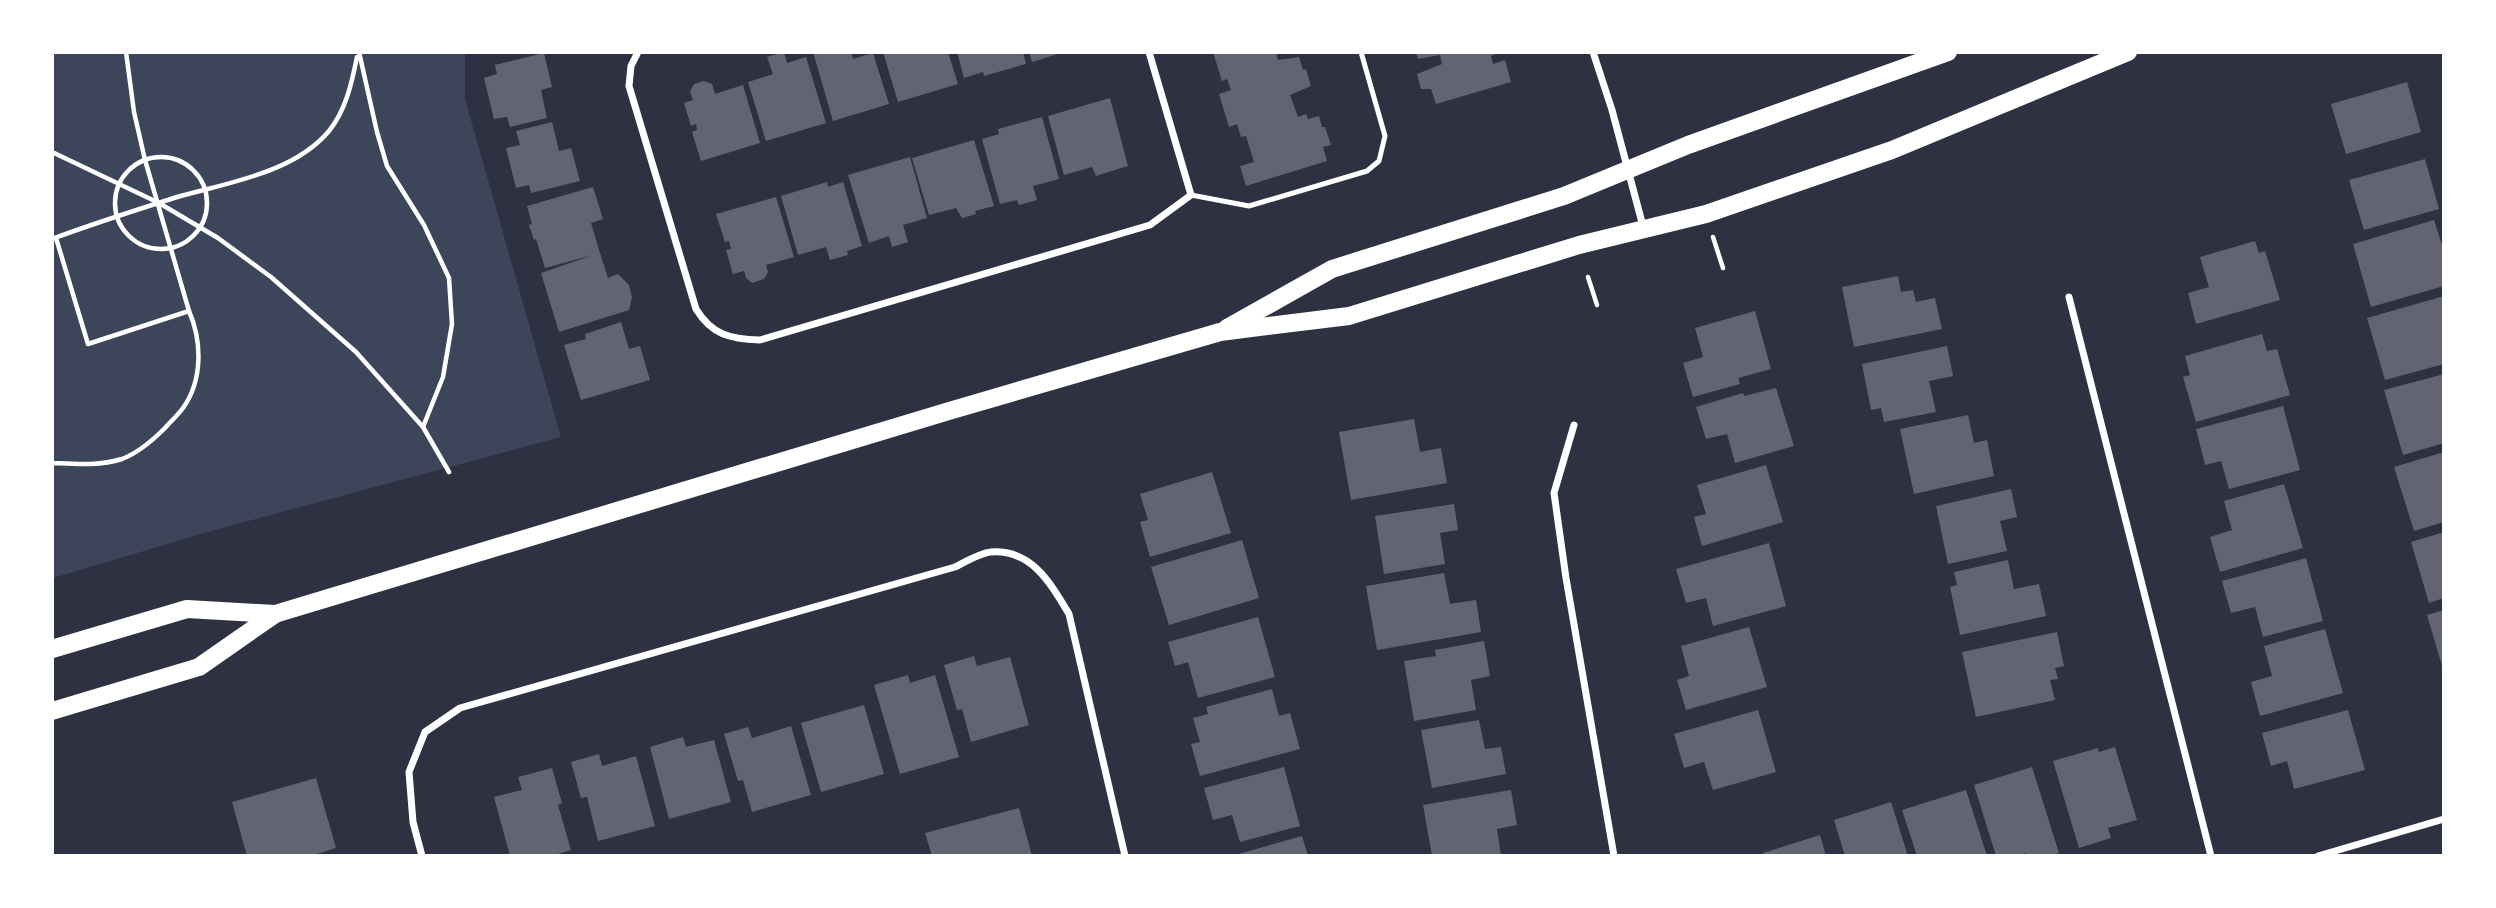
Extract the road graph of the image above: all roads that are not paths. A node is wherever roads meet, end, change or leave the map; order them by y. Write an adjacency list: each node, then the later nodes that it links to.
1 (638, 52): 8 (street)
2 (1149, 52): 8 (street)
3 (1361, 52): 8 (lane)
4 (1594, 52): 7 (street)
5 (1948, 52): 7 (main road)
6 (2128, 52): 9 (main road)
7 (1628, 169): 9 (street); 11 (main road)
8 (1191, 195)
9 (1644, 230): 11 (main road)
10 (2069, 297): 20 (street)
11 (1220, 332): 13 (main road)
12 (1574, 425): 19 (street)
13 (275, 614): 14 (main road); 15 (main road)
14 (52, 649)
15 (52, 711)
16 (2444, 819): 21 (street)
17 (422, 856): 18 (street)
18 (1125, 856)
19 (1614, 856)
20 (2211, 856)
21 (2318, 856)

